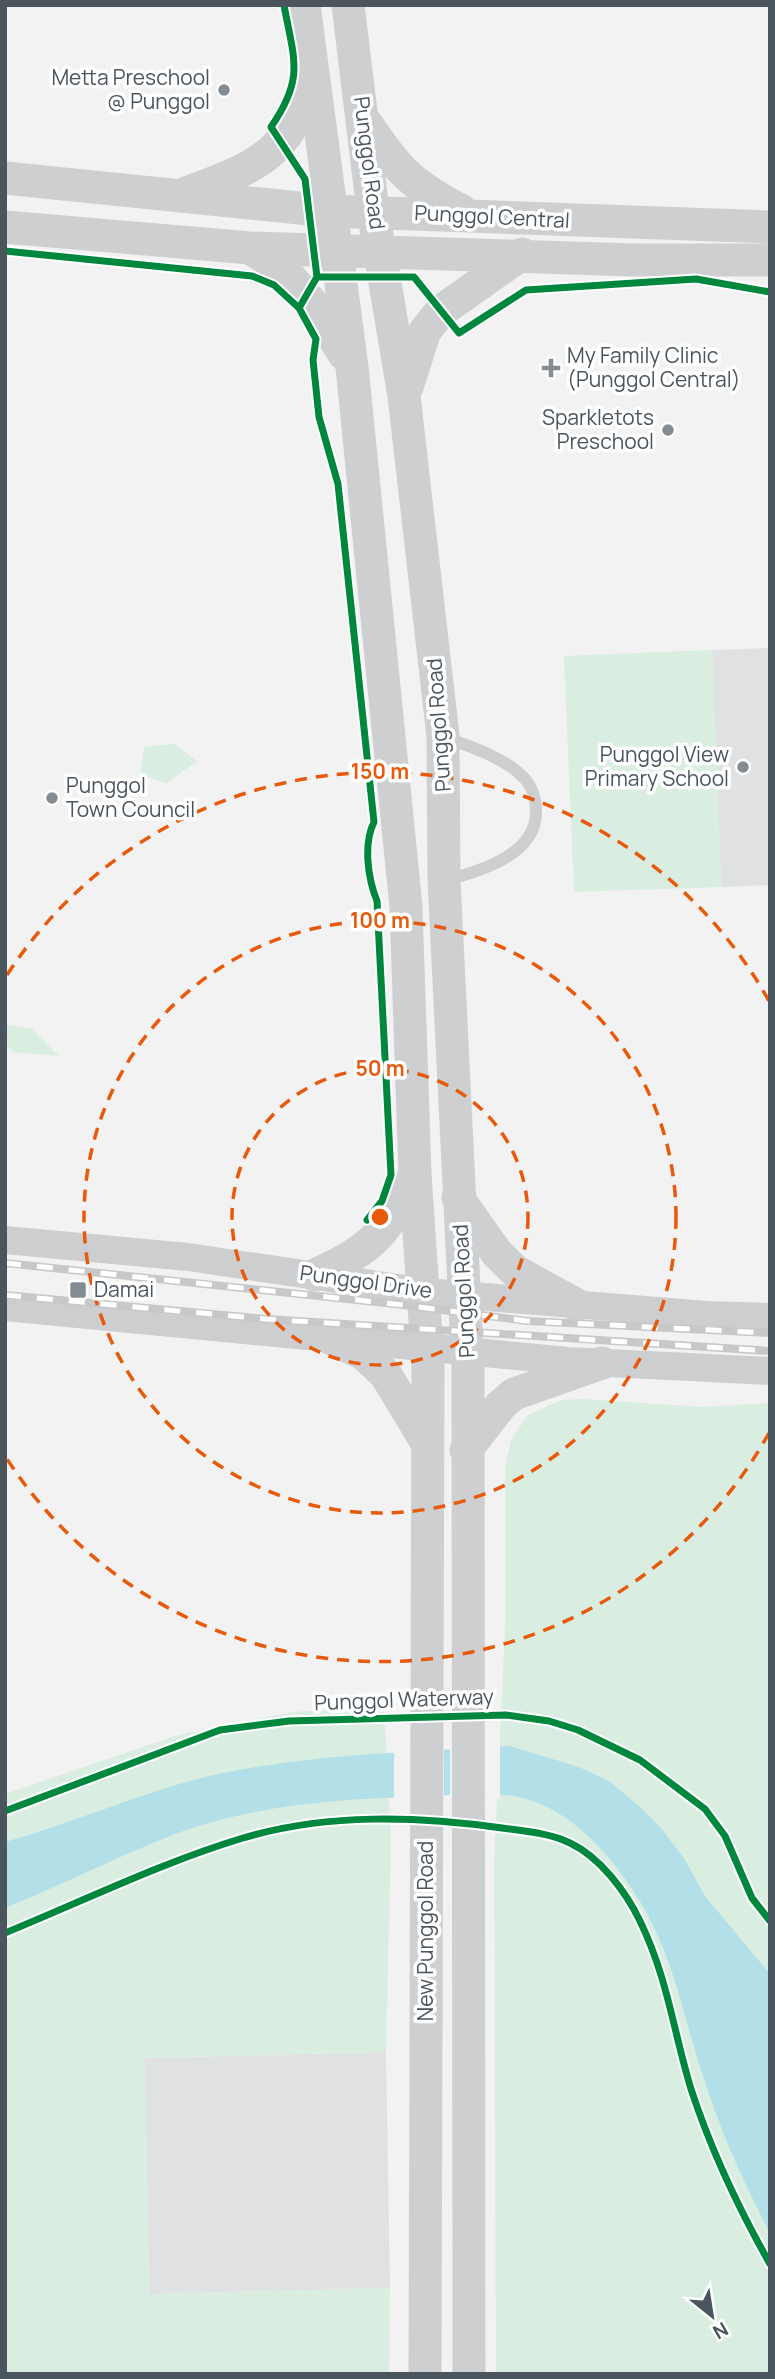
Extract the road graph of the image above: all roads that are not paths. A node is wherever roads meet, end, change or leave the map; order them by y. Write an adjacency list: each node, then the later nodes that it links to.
1 (304, 5): 3 (main road, Punggol Road)
2 (348, 5): 4 (main road, Punggol Road)
3 (313, 81): 6 (main road); 7 (main road, Punggol Road)
4 (363, 119): 8 (main road, Punggol Road); 9 (main road)
5 (5, 178): 6 (main road, Punggol Central)
6 (181, 195): 7 (main road, Punggol Central)
7 (329, 211): 8 (main road, Punggol Central); 13 (main road, Punggol Road)
8 (373, 211): 9 (main road, Punggol Central); 14 (main road, Punggol Road)
9 (473, 217): 11 (main road, Punggol Central)
10 (5, 227): 12 (main road, Punggol Central)
11 (770, 227)
12 (250, 248): 13 (main road, Punggol Central); 17 (main road)
13 (335, 249): 14 (main road, Punggol Central); 17 (main road, Punggol Road)
14 (381, 251): 15 (main road, Punggol Central); 18 (main road, Punggol Road)
15 (522, 254): 16 (main road, Punggol Central); 18 (main road)
16 (770, 260)
17 (352, 367): 21 (main road, Punggol Road)
18 (404, 396): 19 (main road, Punggol Road)
19 (443, 736): 20 (main road, Punggol Road); 20 (lane)
20 (444, 880): 22 (main road, Punggol Road)
21 (415, 1174): 24 (main road); 25 (main road, Punggol Road)
22 (458, 1198): 26 (main road, Punggol Road); 27 (main road)
23 (5, 1240): 24 (street, Punggol Drive)
24 (315, 1275): 25 (street, Punggol Drive)
25 (425, 1292): 26 (street, Punggol Drive); 31 (main road, Punggol Road)
26 (464, 1295): 27 (street, Punggol Drive); 32 (main road, Punggol Road)
27 (577, 1305): 29 (street, Punggol Drive)
28 (5, 1307): 30 (street)
29 (770, 1317)
30 (330, 1338): 31 (street); 35 (main road)
31 (428, 1349): 32 (street); 35 (main road, Punggol Road)
32 (467, 1352): 33 (street); 36 (main road, Punggol Road)
33 (602, 1363): 34 (street); 36 (main road)
34 (770, 1371)
35 (428, 1446): 37 (main road, New Punggol Road)
36 (466, 1450): 38 (main road, New Punggol Road)
37 (425, 2374)
38 (469, 2374)

